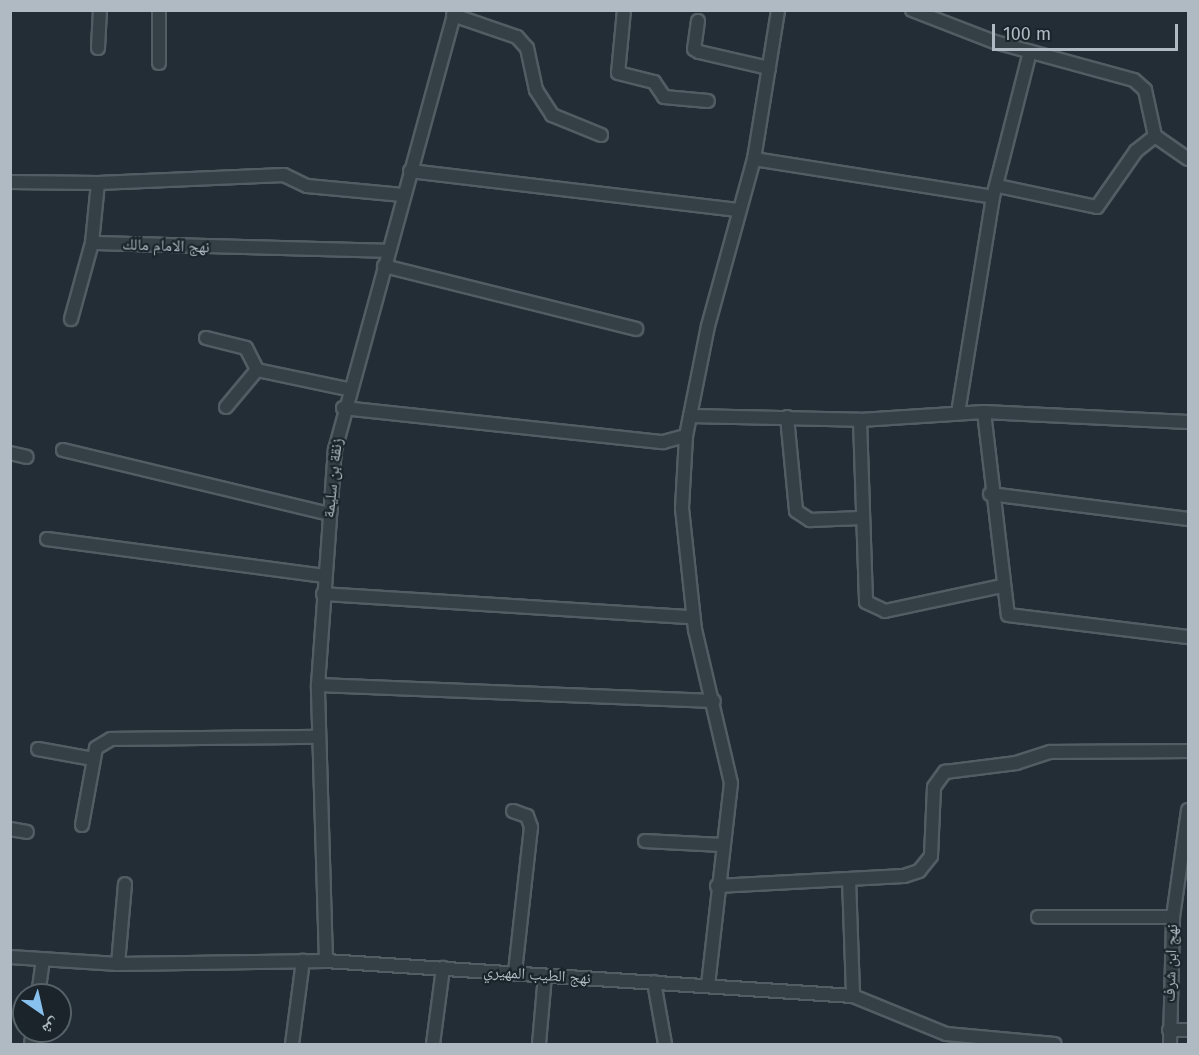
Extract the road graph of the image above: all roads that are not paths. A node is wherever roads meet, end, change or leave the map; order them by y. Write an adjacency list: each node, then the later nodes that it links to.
1 (100, 10): 8 (street)
2 (159, 10): 10 (street)
3 (624, 10): 12 (street)
4 (778, 10): 11 (street)
5 (912, 10): 9 (street)
6 (454, 13): 13 (street); 17 (street, زنقة بن سليمة)
7 (698, 21): 11 (street)
8 (98, 48)
9 (1030, 52): 14 (street); 20 (street)
10 (159, 63)
11 (769, 68): 15 (street)
12 (708, 101)
13 (601, 135)
14 (1155, 136): 16 (street); 20 (street)
15 (754, 159): 20 (street); 22 (street)
16 (1188, 159)
17 (410, 171): 21 (street, زنقة بن سليمة); 22 (street)
18 (10, 182): 19 (street)
19 (98, 183): 21 (street); 23 (street)
20 (995, 191): 34 (street)
21 (403, 195): 24 (street, زنقة بن سليمة)
22 (738, 210): 35 (street)
23 (92, 243): 24 (street, نهج الامام مالك); 26 (street)
24 (388, 251): 25 (street, زنقة بن سليمة)
25 (384, 266): 27 (street); 30 (street, زنقة بن سليمة)
26 (71, 319)
27 (636, 329)
28 (206, 338): 29 (street)
29 (257, 370): 30 (street); 31 (street)
30 (348, 389): 32 (street, زنقة بن سليمة)
31 (226, 407)
32 (343, 408): 39 (street); 44 (street, زنقة بن سليمة)
33 (984, 412): 34 (street); 38 (street); 43 (street)
34 (958, 413): 37 (street)
35 (690, 416): 36 (street); 39 (street)
36 (787, 417): 37 (street); 45 (street)
37 (860, 420): 45 (street)
38 (1188, 422)
39 (686, 436): 51 (street)
40 (63, 450): 44 (street)
41 (10, 453): 42 (street)
42 (27, 457)
43 (990, 494): 46 (street); 49 (street)
44 (329, 514): 48 (street, زنقة بن سليمة)
45 (861, 518): 49 (street)
46 (1188, 519)
47 (47, 540): 48 (street)
48 (325, 576): 50 (street, زنقة بن سليمة)
49 (1002, 586): 52 (street)
50 (323, 594): 51 (street); 53 (street, زنقة بن سليمة)
51 (693, 617): 54 (street)
52 (1188, 637)
53 (318, 685): 54 (street); 55 (street, زنقة بن سليمة)
54 (714, 701): 65 (street)
55 (318, 737): 58 (street); 74 (street, زنقة بن سليمة)
56 (38, 749): 58 (street)
57 (1188, 751): 66 (street)
58 (93, 759): 61 (street)
59 (1188, 810): 70 (street, نهج ابن شرف)
60 (513, 811): 77 (street)
61 (82, 825)
62 (10, 829): 63 (street)
63 (27, 832)
64 (645, 841): 65 (street)
65 (721, 845): 68 (street)
66 (849, 879): 68 (street); 82 (street)
67 (125, 884): 75 (street)
68 (717, 886): 81 (street)
69 (1038, 917): 70 (street)
70 (1173, 917): 83 (street, نهج ابن شرف)
71 (10, 957): 72 (street, نهج الطيب المهيري)
72 (43, 961): 75 (street, نهج الطيب المهيري); 80 (street)
73 (303, 961): 74 (street, نهج الطيب المهيري); 75 (street, نهج الطيب المهيري); 86 (street)
74 (326, 961): 76 (street, نهج الطيب المهيري)
75 (118, 964)
76 (443, 968): 77 (street, نهج الطيب المهيري); 87 (street)
77 (515, 974): 78 (street, نهج الطيب المهيري)
78 (545, 976): 79 (street, نهج الطيب المهيري); 88 (street)
79 (654, 982): 81 (street, نهج الطيب المهيري); 89 (street)
80 (40, 983)
81 (708, 985): 82 (street, نهج الطيب المهيري)
82 (854, 996): 85 (street, نهج الطيب المهيري)
83 (1169, 1030): 84 (street); 91 (street, نهج ابن شرف)
84 (1188, 1030)
85 (943, 1039): 90 (street, نهج الطيب المهيري)
86 (292, 1044)
87 (433, 1044)
88 (539, 1044)
89 (665, 1044)
90 (1055, 1044)
91 (1170, 1044)

